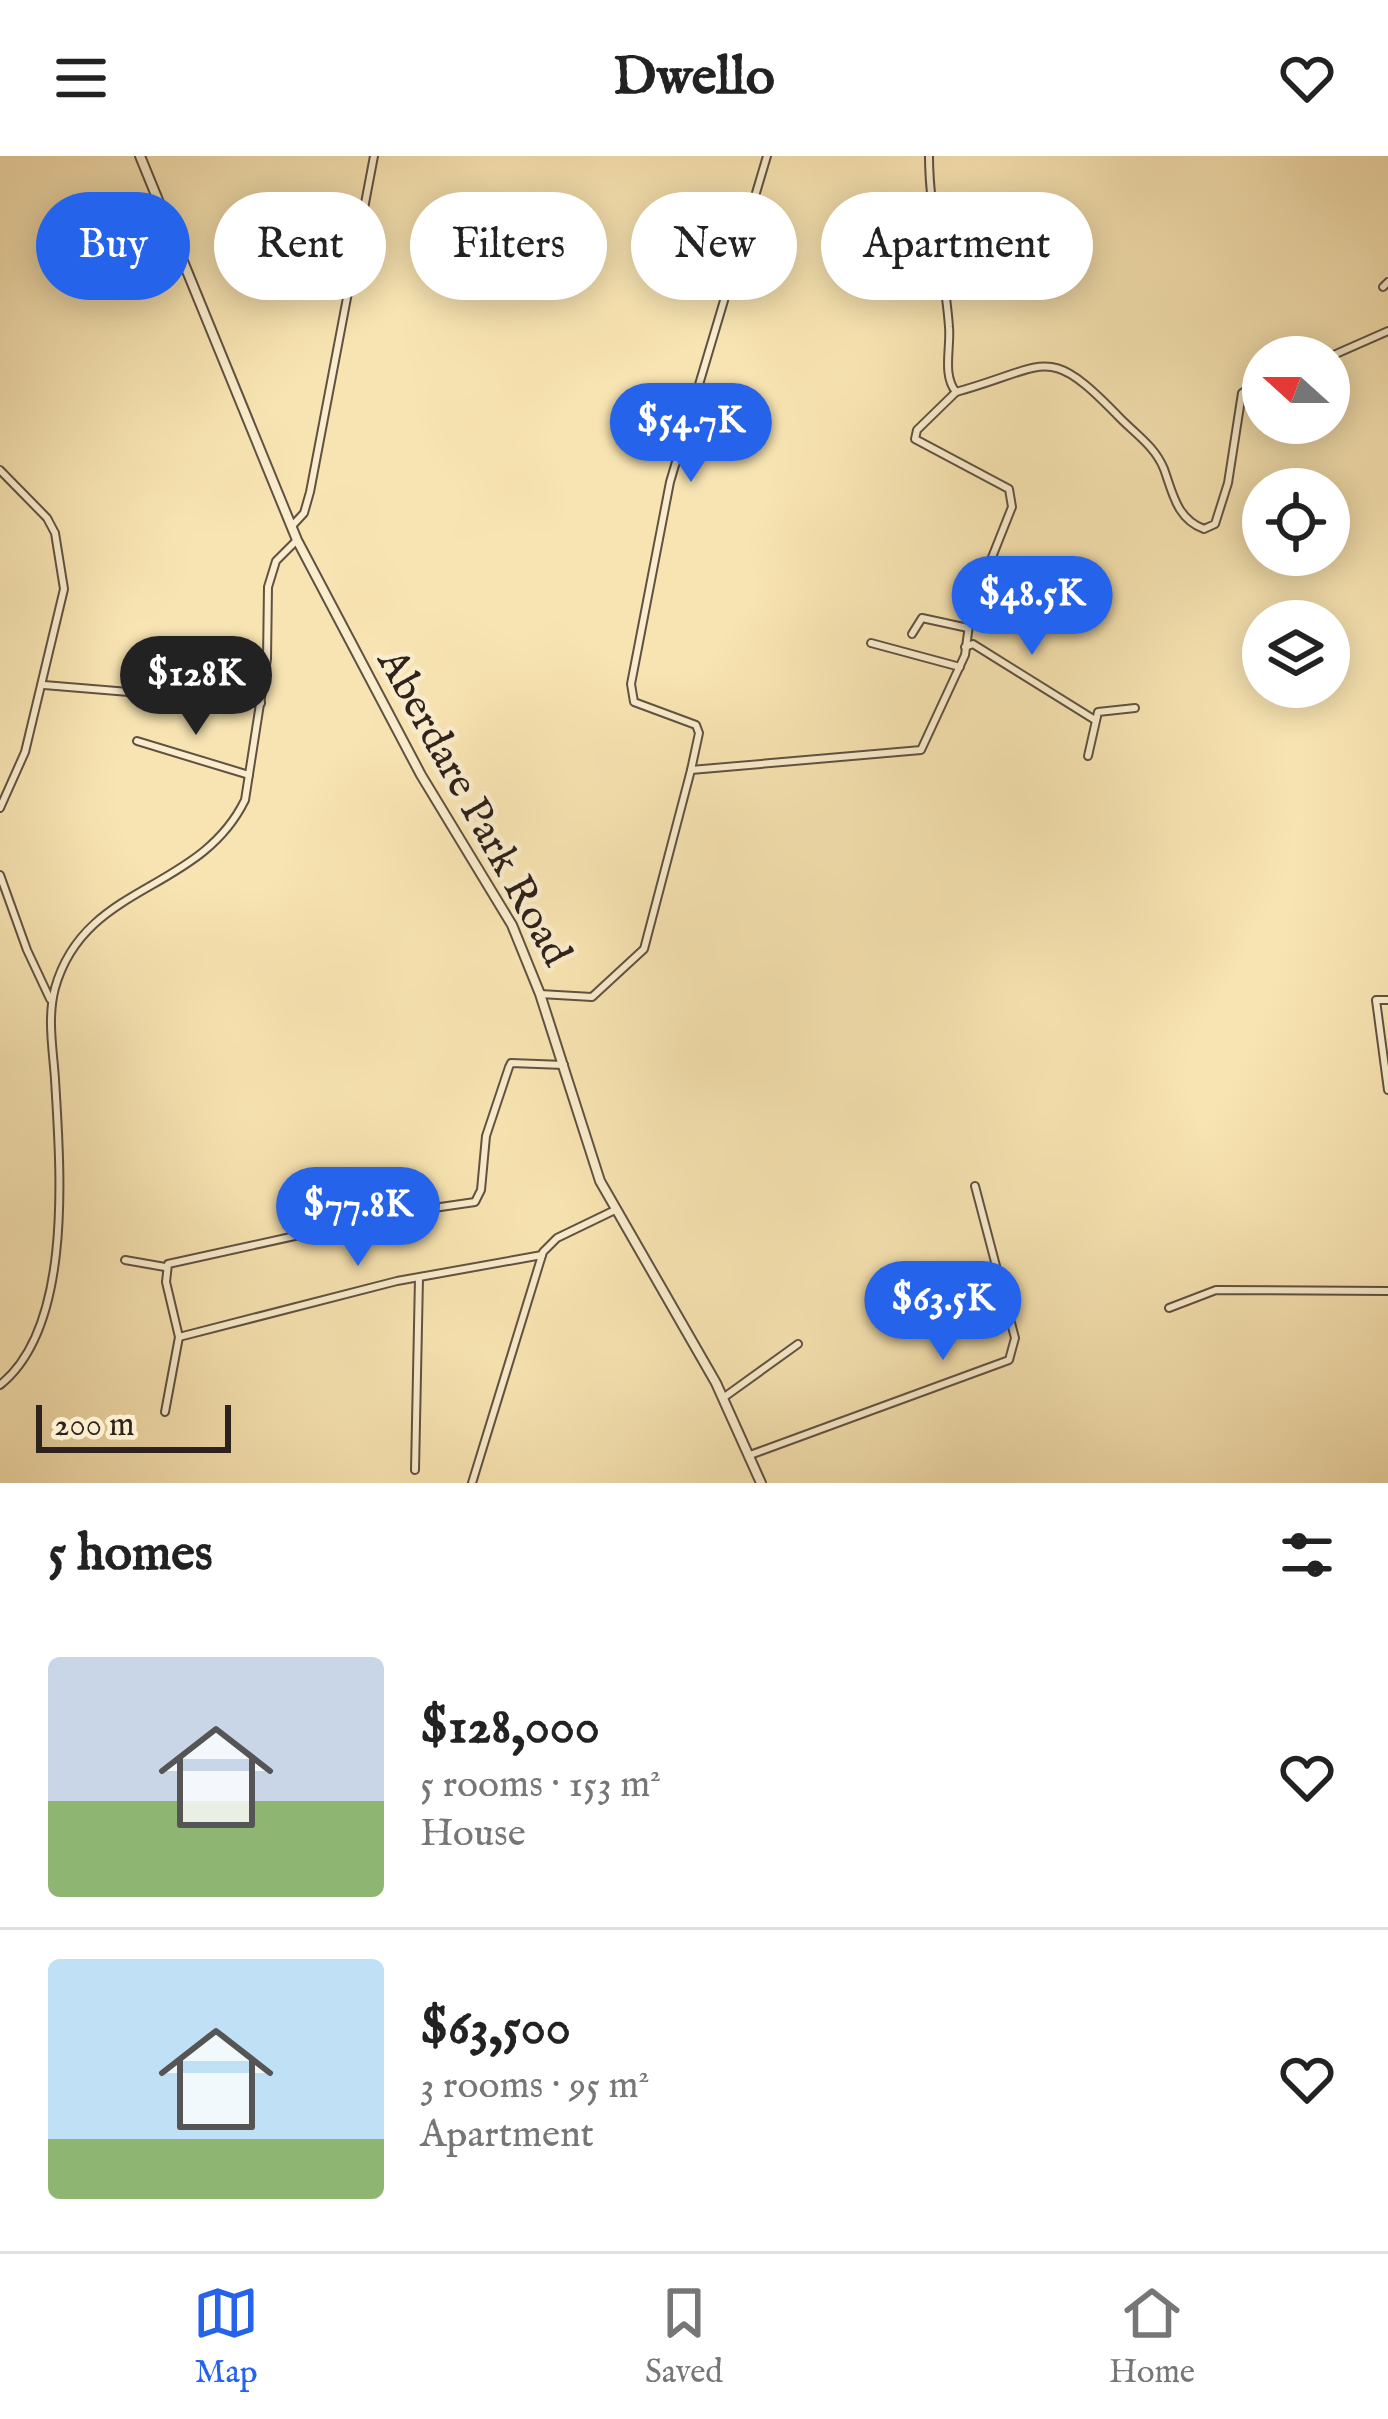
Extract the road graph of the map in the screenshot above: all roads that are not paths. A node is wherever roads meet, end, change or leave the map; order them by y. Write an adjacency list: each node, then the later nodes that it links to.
1 (140, 156): 12 (street, Aberdare Park Road)
2 (374, 156): 12 (street)
3 (767, 156): 25 (street)
4 (928, 156): 5 (street)
5 (929, 192)
6 (946, 300): 9 (street)
7 (1388, 331): 8 (street)
8 (1350, 348)
9 (956, 392): 10 (street); 14 (street)
10 (1242, 393)
11 (0, 470): 19 (street)
12 (292, 526): 13 (street, Aberdare Park Road)
13 (297, 539): 20 (street); 29 (street, Aberdare Park Road)
14 (968, 628): 15 (street); 17 (street)
15 (912, 634)
16 (871, 643): 18 (street)
17 (965, 647): 18 (street); 22 (street)
18 (960, 667): 25 (street)
19 (44, 686): 20 (street); 27 (street)
20 (261, 704): 26 (street)
21 (1135, 708): 22 (street)
22 (1095, 720): 24 (street)
23 (137, 741): 26 (street)
24 (1088, 756)
25 (691, 770): 29 (street)
26 (250, 775): 31 (street)
27 (0, 808)
28 (0, 874): 31 (street)
29 (540, 994): 32 (street, Aberdare Park Road)
30 (1388, 1000): 33 (street)
31 (52, 1003): 44 (street)
32 (564, 1065): 35 (street, Aberdare Park Road); 38 (street)
33 (1388, 1090)
34 (975, 1186): 47 (street)
35 (615, 1210): 36 (street); 45 (street, Aberdare Park Road)
36 (542, 1255): 39 (street); 49 (street)
37 (125, 1260): 38 (street)
38 (165, 1267): 42 (street)
39 (419, 1278): 42 (street); 48 (street)
40 (1388, 1291): 41 (street)
41 (1169, 1308)
42 (179, 1337): 46 (street)
43 (798, 1343): 45 (street)
44 (0, 1385)
45 (723, 1397): 47 (street, Aberdare Park Road)
46 (165, 1412)
47 (750, 1455): 50 (street, Aberdare Park Road)
48 (415, 1470)
49 (472, 1483)
50 (761, 1483)

